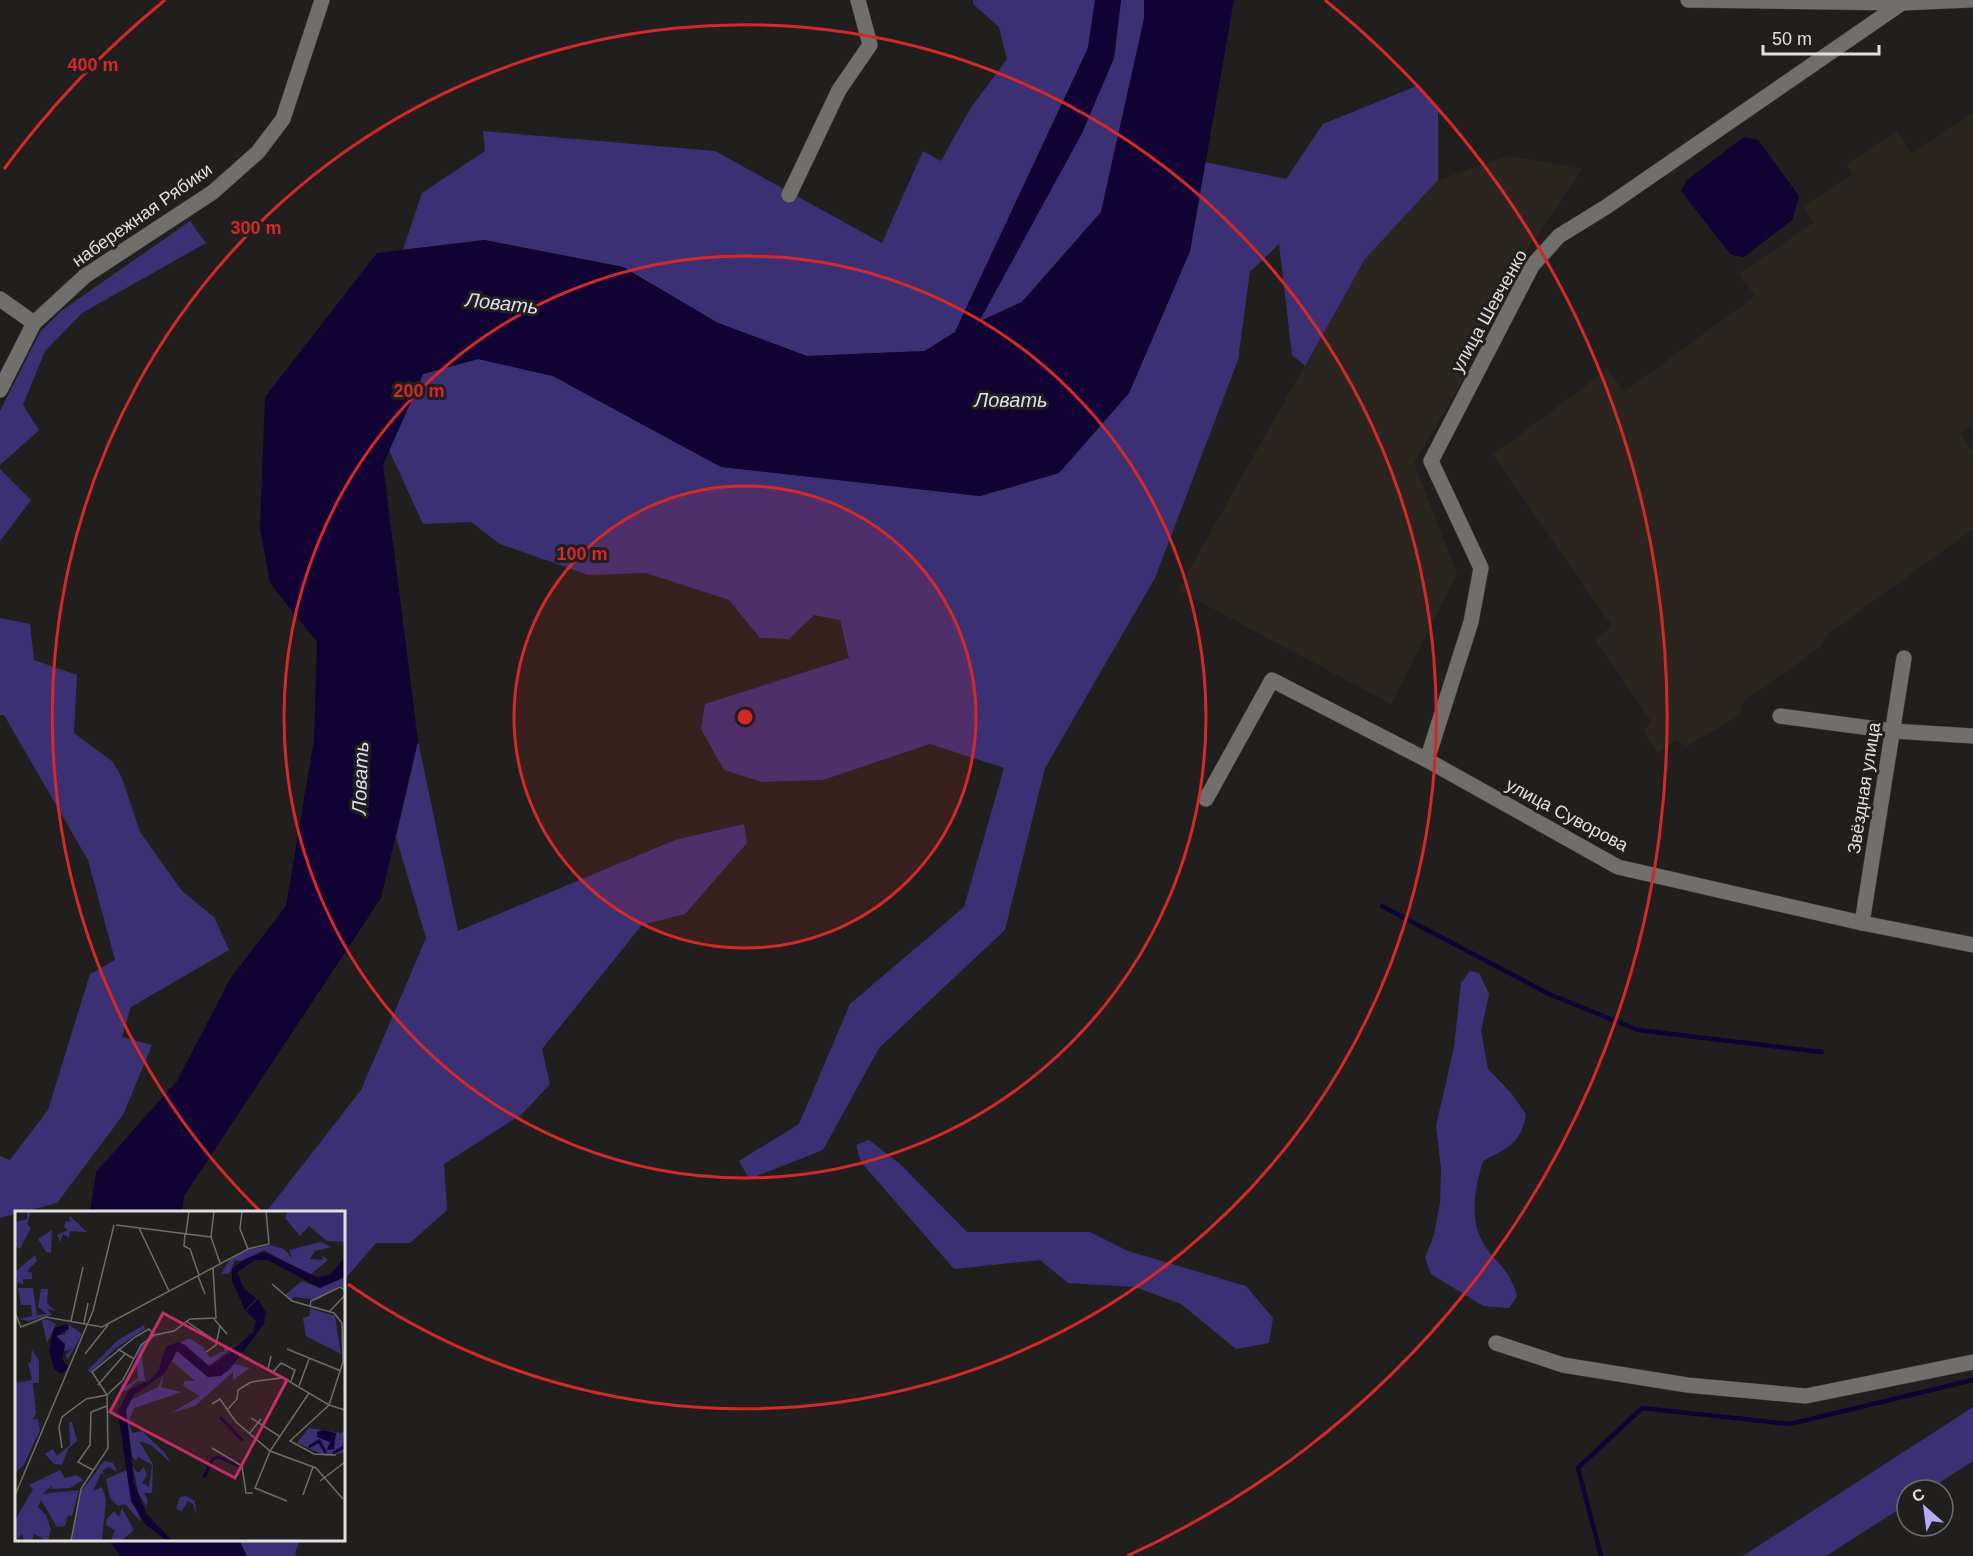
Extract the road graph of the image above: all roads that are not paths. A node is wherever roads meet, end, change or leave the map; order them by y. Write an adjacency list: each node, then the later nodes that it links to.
1 (322, 0): 9 (street, набережная Рябики)
2 (858, 0): 7 (street)
3 (1688, 0): 5 (street)
4 (1970, 0): 6 (street)
5 (1738, 1): 6 (street)
6 (1902, 3): 15 (street, улица Шевченко)
7 (789, 195)
8 (0, 299): 9 (street)
9 (34, 323): 10 (street, набережная Рябики)
10 (0, 390)
11 (1904, 658): 13 (street, Звёздная улица)
12 (1780, 716): 13 (street)
13 (1893, 731): 14 (street); 17 (street, Звёздная улица)
14 (1973, 736)
15 (1427, 760): 16 (street, улица Суворова); 17 (street, улица Суворова)
16 (1206, 799)
17 (1863, 923): 18 (street, улица Суворова)
18 (1973, 945)
19 (1496, 1343): 20 (street)
20 (1973, 1362)

